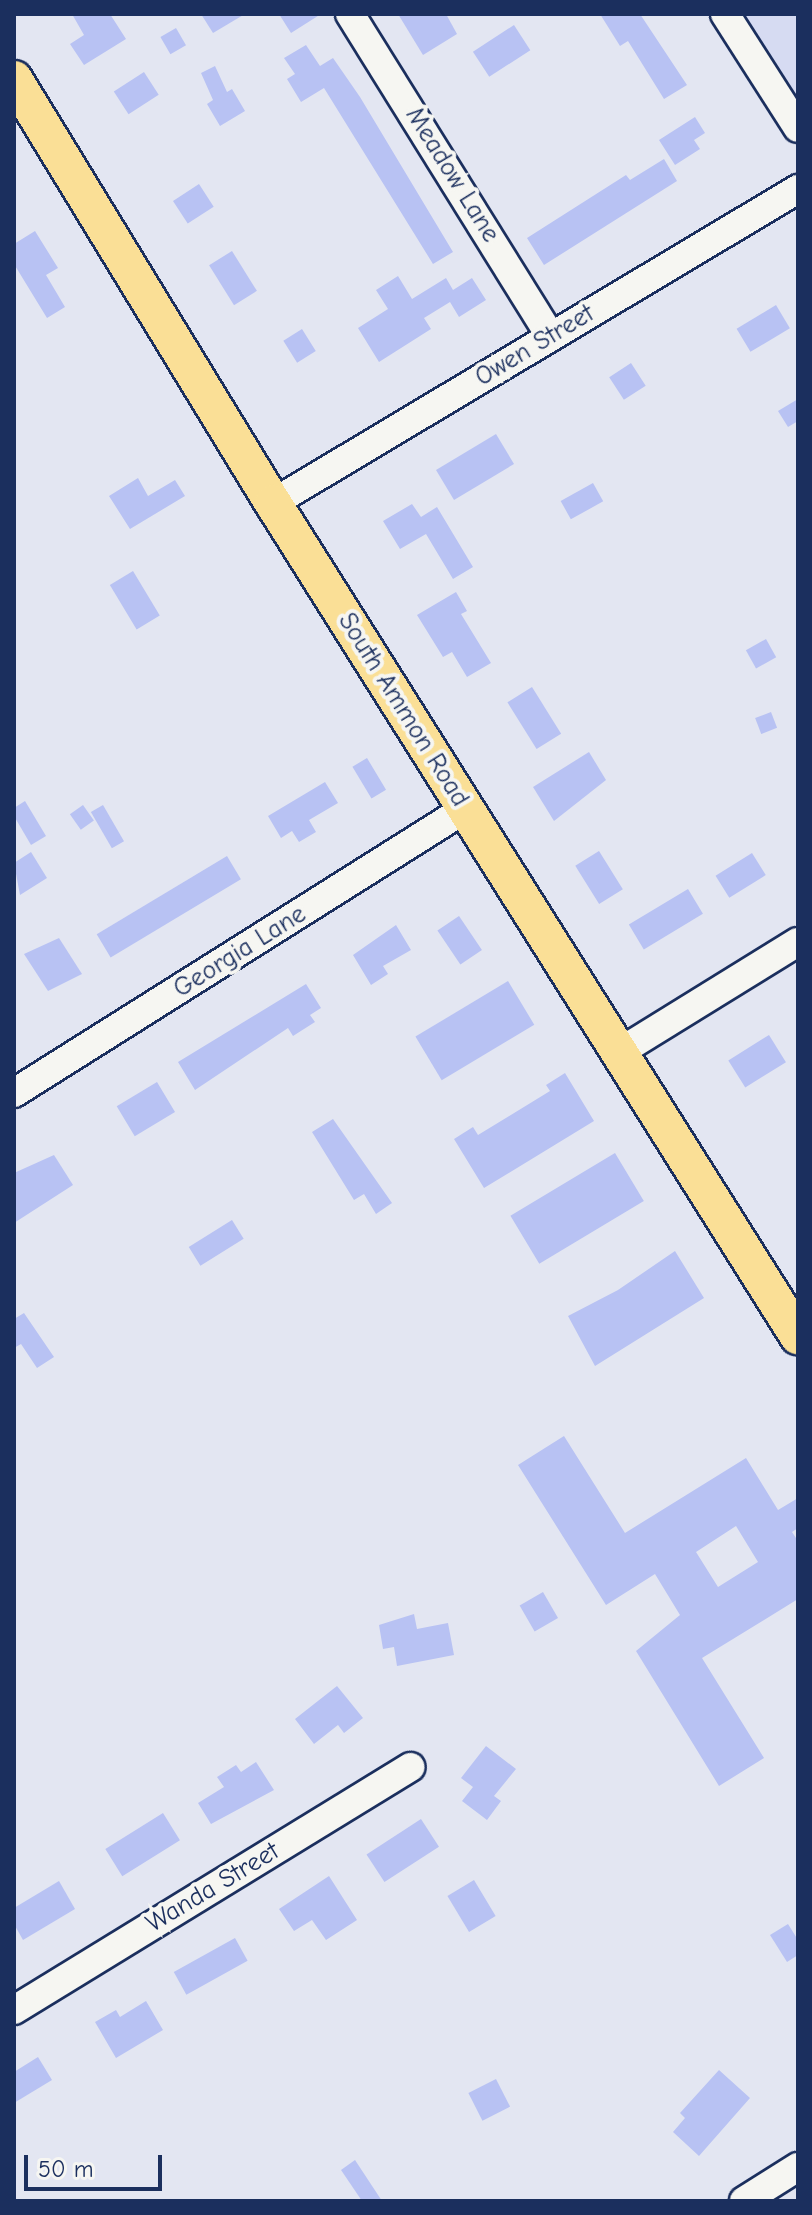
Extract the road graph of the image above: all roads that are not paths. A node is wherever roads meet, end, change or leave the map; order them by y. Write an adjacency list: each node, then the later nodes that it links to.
1 (350, 14): 6 (street, Meadow Lane)
2 (725, 14): 4 (street)
3 (14, 79): 7 (main road, South Ammon Road)
4 (798, 128)
5 (798, 189): 6 (street, Owen Street)
6 (551, 337): 7 (street, Owen Street)
7 (273, 503): 8 (main road, South Ammon Road)
8 (465, 809): 10 (main road, South Ammon Road); 11 (street, Georgia Lane)
9 (798, 942): 10 (street)
10 (618, 1053): 12 (main road, South Ammon Road)
11 (14, 1093)
12 (798, 1336)
13 (411, 1767): 14 (street, Wanda Street)
14 (14, 2010)
15 (798, 2167): 16 (street)
16 (744, 2201)

